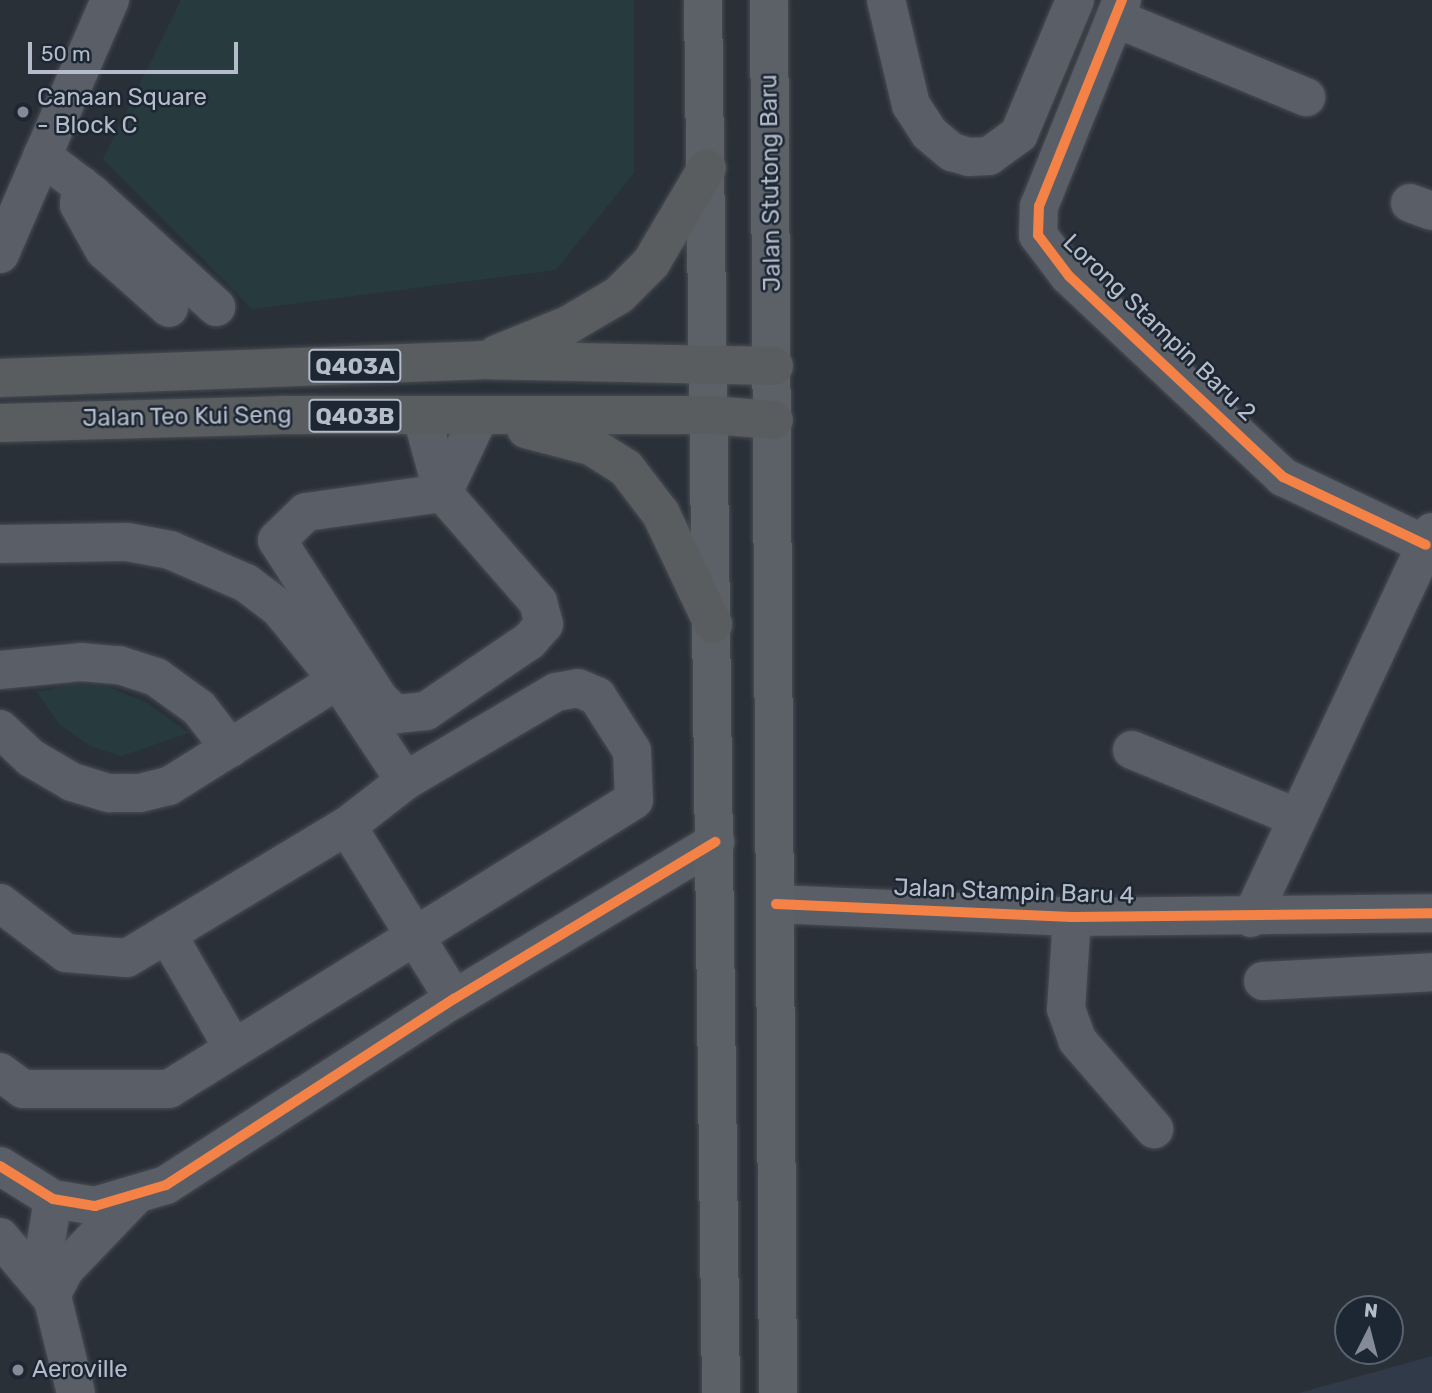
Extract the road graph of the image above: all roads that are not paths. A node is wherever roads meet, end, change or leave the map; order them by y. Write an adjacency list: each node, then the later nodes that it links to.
1 (110, 0): 8 (street)
2 (703, 0): 9 (main road)
3 (769, 0): 16 (main road, Jalan Stutong Baru)
4 (886, 0): 5 (street)
5 (1075, 0)
6 (1118, 9): 7 (street); 24 (street, Lorong Stampin Baru 2)
7 (1306, 97)
8 (42, 156): 10 (street); 11 (street)
9 (707, 168): 14 (highway); 15 (main road)
10 (81, 186): 12 (street); 13 (street)
11 (0, 254)
12 (216, 307)
13 (169, 308)
14 (482, 360): 15 (highway, Jalan Teo Kui Seng / Q403A); 17 (highway, Jalan Teo Kui Seng / Q403A)
15 (710, 365): 16 (highway, Q403A); 18 (main road)
16 (774, 366): 21 (main road, Jalan Stutong Baru)
17 (0, 378)
18 (711, 415): 19 (highway, Jalan Teo Kui Seng / Q403B); 21 (highway, Q403B); 26 (main road)
19 (479, 416): 20 (highway, Jalan Teo Kui Seng / Q403B); 23 (street); 26 (highway)
20 (422, 417): 22 (highway, Jalan Teo Kui Seng / Q403B); 23 (street)
21 (774, 420): 37 (main road, Jalan Stutong Baru)
22 (0, 423)
23 (443, 493): 23 (street)
24 (1429, 539): 33 (street)
25 (0, 544): 28 (street)
26 (713, 624): 35 (main road)
27 (0, 670): 30 (street)
28 (338, 680): 30 (street); 32 (street)
29 (0, 729): 30 (street)
30 (230, 748)
31 (1132, 750): 33 (street)
32 (405, 781): 34 (street); 42 (street)
33 (1298, 818): 40 (street)
34 (347, 826): 41 (street); 42 (street)
35 (715, 842): 45 (street); 56 (main road)
36 (0, 904): 41 (street)
37 (776, 904): 39 (street, Jalan Stampin Baru 4); 57 (main road, Jalan Stutong Baru)
38 (1432, 913): 40 (street, Jalan Stampin Baru 4)
39 (1072, 917): 40 (street, Jalan Stampin Baru 4); 48 (street)
40 (1251, 918)
41 (167, 934): 46 (street)
42 (416, 936): 45 (street); 46 (street)
43 (1432, 972): 44 (street)
44 (1264, 981)
45 (454, 999): 50 (street)
46 (233, 1048): 47 (street)
47 (0, 1072)
48 (1154, 1129)
49 (0, 1166): 51 (street)
50 (134, 1198): 51 (street); 54 (street)
51 (53, 1199): 54 (street)
52 (0, 1237): 54 (street)
53 (0, 1274): 54 (street)
54 (54, 1308): 55 (street)
55 (76, 1393)
56 (721, 1393)
57 (778, 1393)

